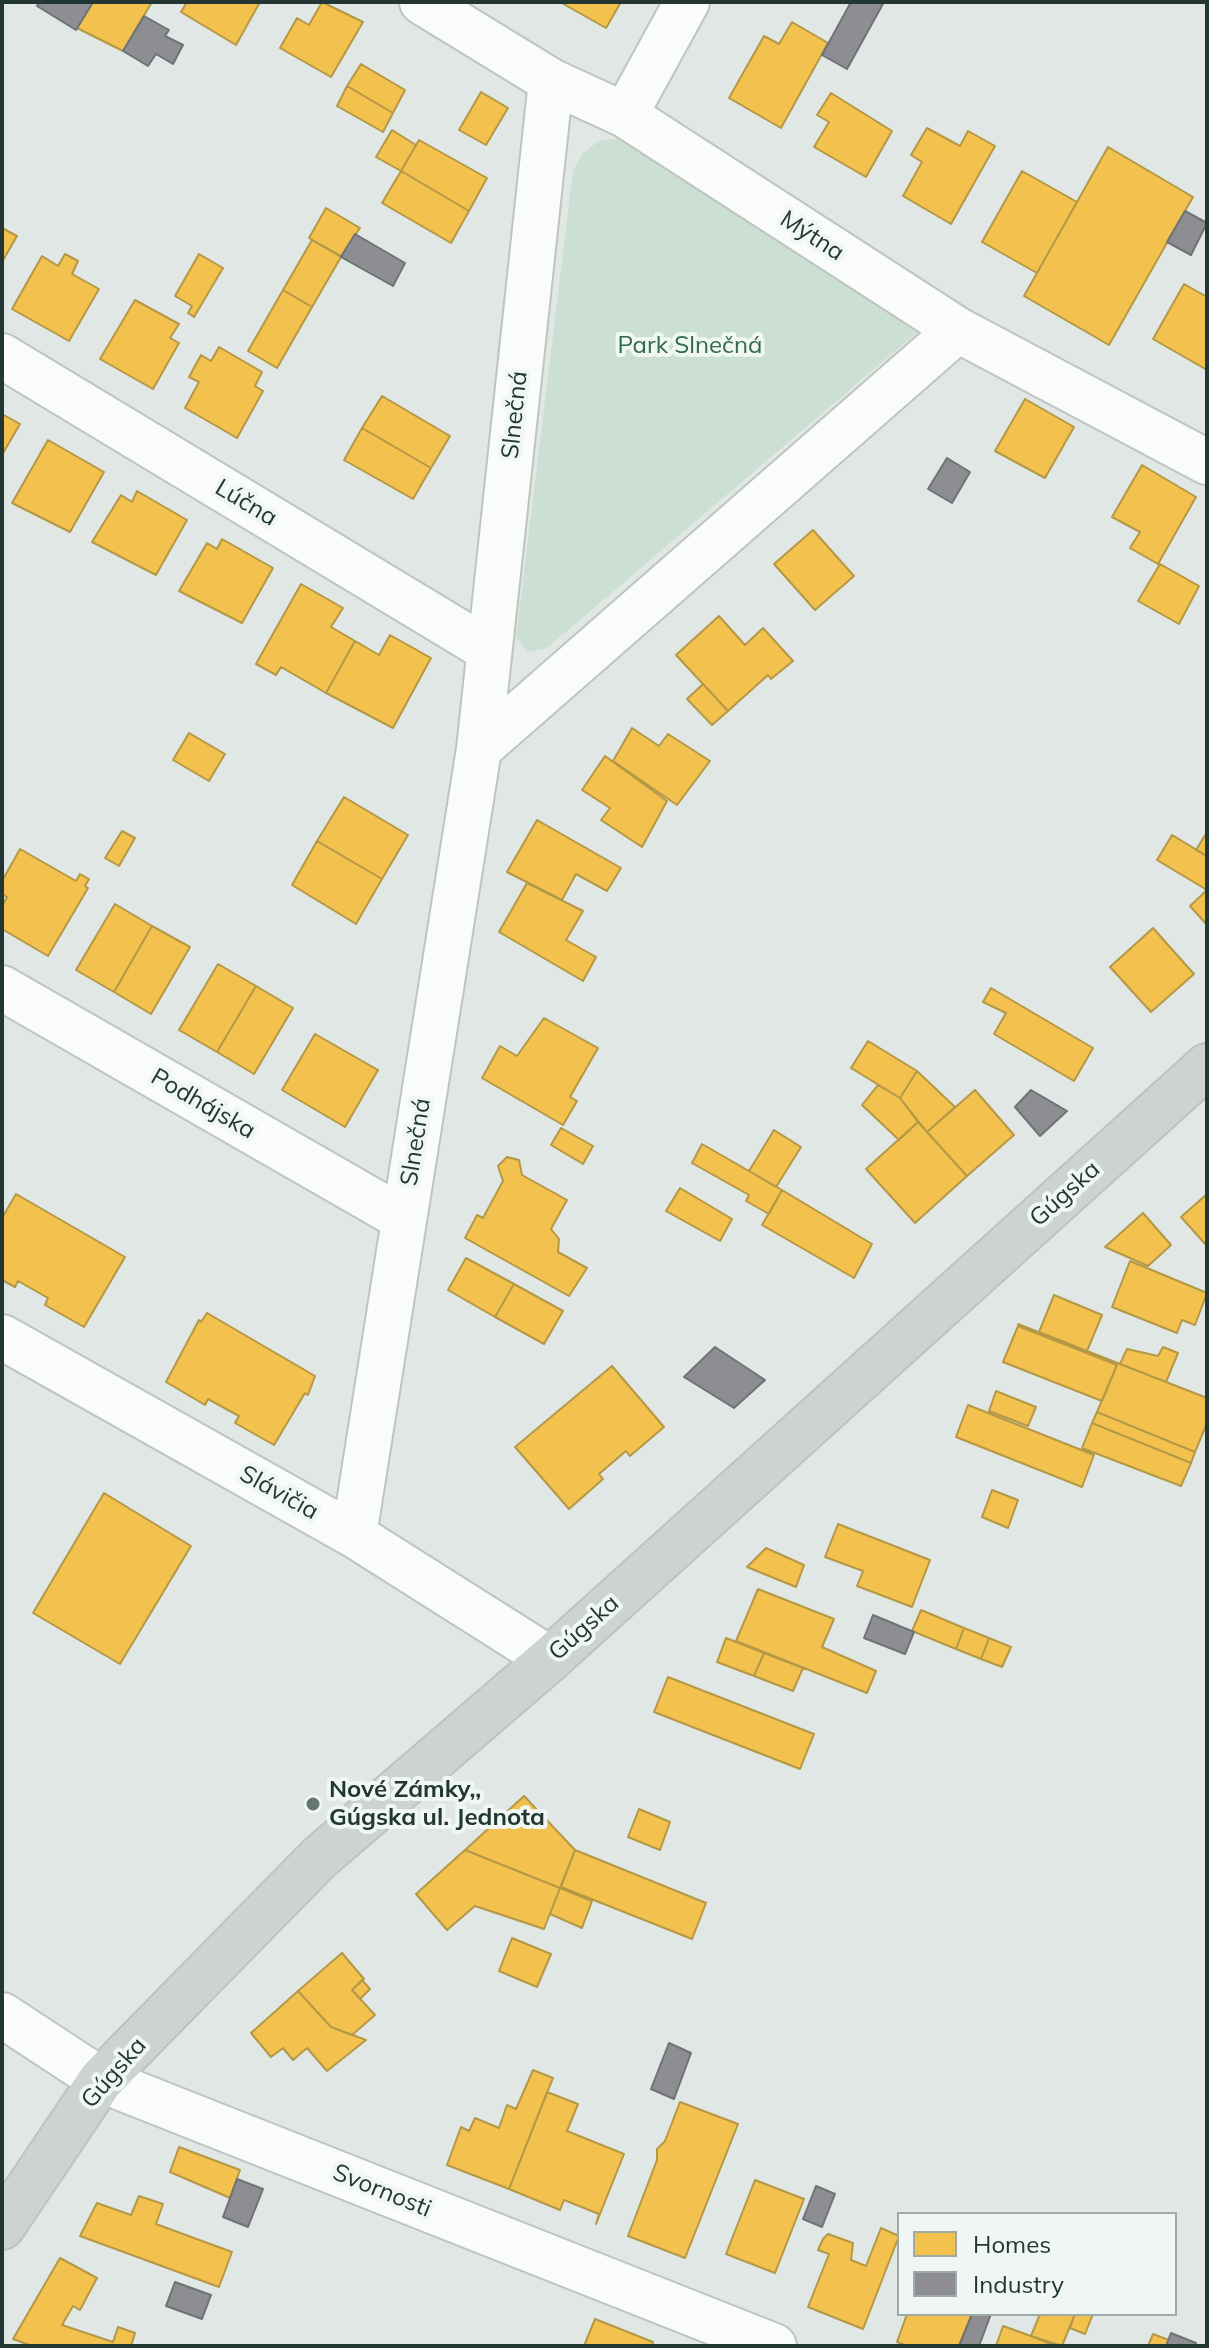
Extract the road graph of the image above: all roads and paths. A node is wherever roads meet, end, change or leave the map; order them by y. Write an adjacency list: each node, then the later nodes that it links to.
1 (422, 2): 3 (street, Mýtna)
2 (687, 2): 4 (street)
3 (551, 81): 4 (street, Mýtna); 8 (street, Slnečná)
4 (625, 115): 5 (street, Mýtna)
5 (958, 330): 7 (street, Mýtna); 9 (street)
6 (2, 356): 8 (street, Lúčna)
7 (1207, 462)
8 (489, 650): 9 (street, Slnečná)
9 (479, 749): 12 (street, Slnečná)
10 (2, 988): 12 (street, Podhájska)
11 (1207, 1066): 15 (main road, Gúgska)
12 (404, 1219): 14 (street, Slnečná)
13 (2, 1337): 14 (street, Slávičia)
14 (354, 1535): 15 (street, Slávičia)
15 (550, 1659): 17 (main road, Gúgska)
16 (2, 2015): 17 (street, Svornosti)
17 (101, 2080): 18 (main road, Gúgska); 19 (street, Svornosti)
18 (2, 2227)
19 (774, 2346)

